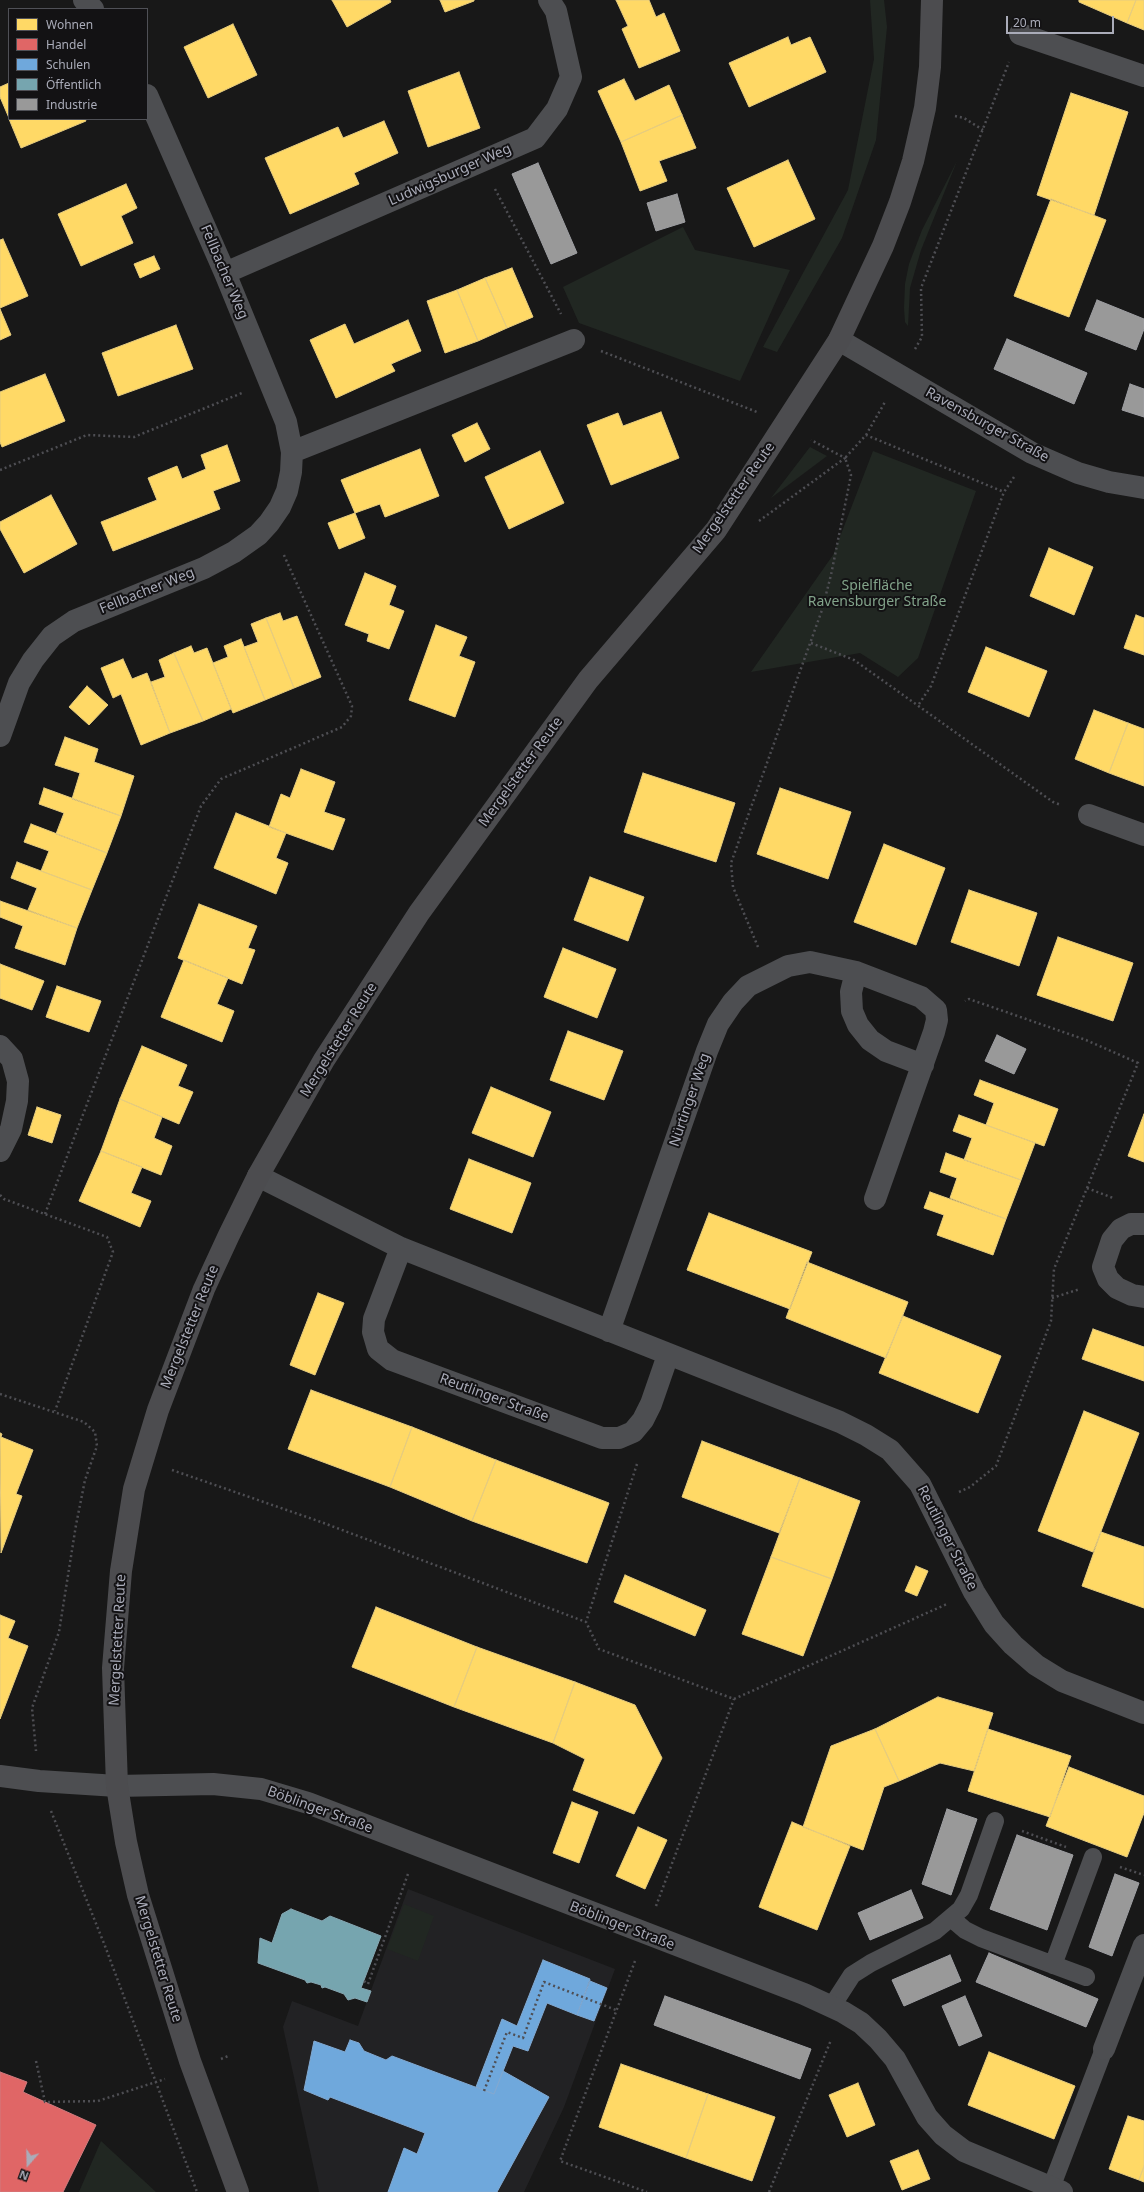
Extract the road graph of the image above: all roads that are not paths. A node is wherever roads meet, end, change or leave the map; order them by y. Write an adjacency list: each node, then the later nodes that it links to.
1 (84, 0): 4 (street)
2 (549, 0): 8 (street, Ludwigsburger Weg)
3 (932, 0): 10 (street, Mergelstetter Reute)
4 (93, 8)
5 (1020, 34): 6 (street)
6 (1144, 76)
7 (148, 97): 8 (street, Fellbacher Weg)
8 (225, 273): 11 (street, Fellbacher Weg)
9 (574, 340): 11 (street)
10 (839, 340): 12 (street, Ravensburger Straße); 20 (street, Mergelstetter Reute)
11 (292, 452): 13 (street, Fellbacher Weg)
12 (1144, 488)
13 (0, 736)
14 (1088, 815): 15 (street)
15 (1144, 835)
16 (856, 972): 18 (street); 18 (street, Nürtinger Weg); 25 (street, Nürtinger Weg)
17 (0, 1046): 19 (street)
18 (923, 1065): 21 (street)
19 (0, 1151)
20 (258, 1176): 23 (street, Reutlinger Straße); 29 (street, Mergelstetter Reute)
21 (875, 1199)
22 (1144, 1224): 24 (street)
23 (401, 1248): 25 (street, Reutlinger Straße); 26 (street, Reutlinger Straße)
24 (1144, 1297)
25 (609, 1332): 26 (street, Reutlinger Straße)
26 (668, 1355): 27 (street, Reutlinger Straße)
27 (1144, 1713)
28 (0, 1776): 29 (street, Böblinger Straße)
29 (117, 1786): 36 (street, Böblinger Straße); 39 (street, Mergelstetter Reute)
30 (995, 1821): 32 (lane)
31 (1093, 1857): 34 (lane)
32 (951, 1918): 34 (lane); 36 (lane)
33 (1144, 1945): 37 (street)
34 (1052, 1965): 35 (lane)
35 (1086, 1977)
36 (837, 2009): 38 (street, Böblinger Straße)
37 (1104, 2049): 38 (lane)
38 (1056, 2190)
39 (238, 2192)

